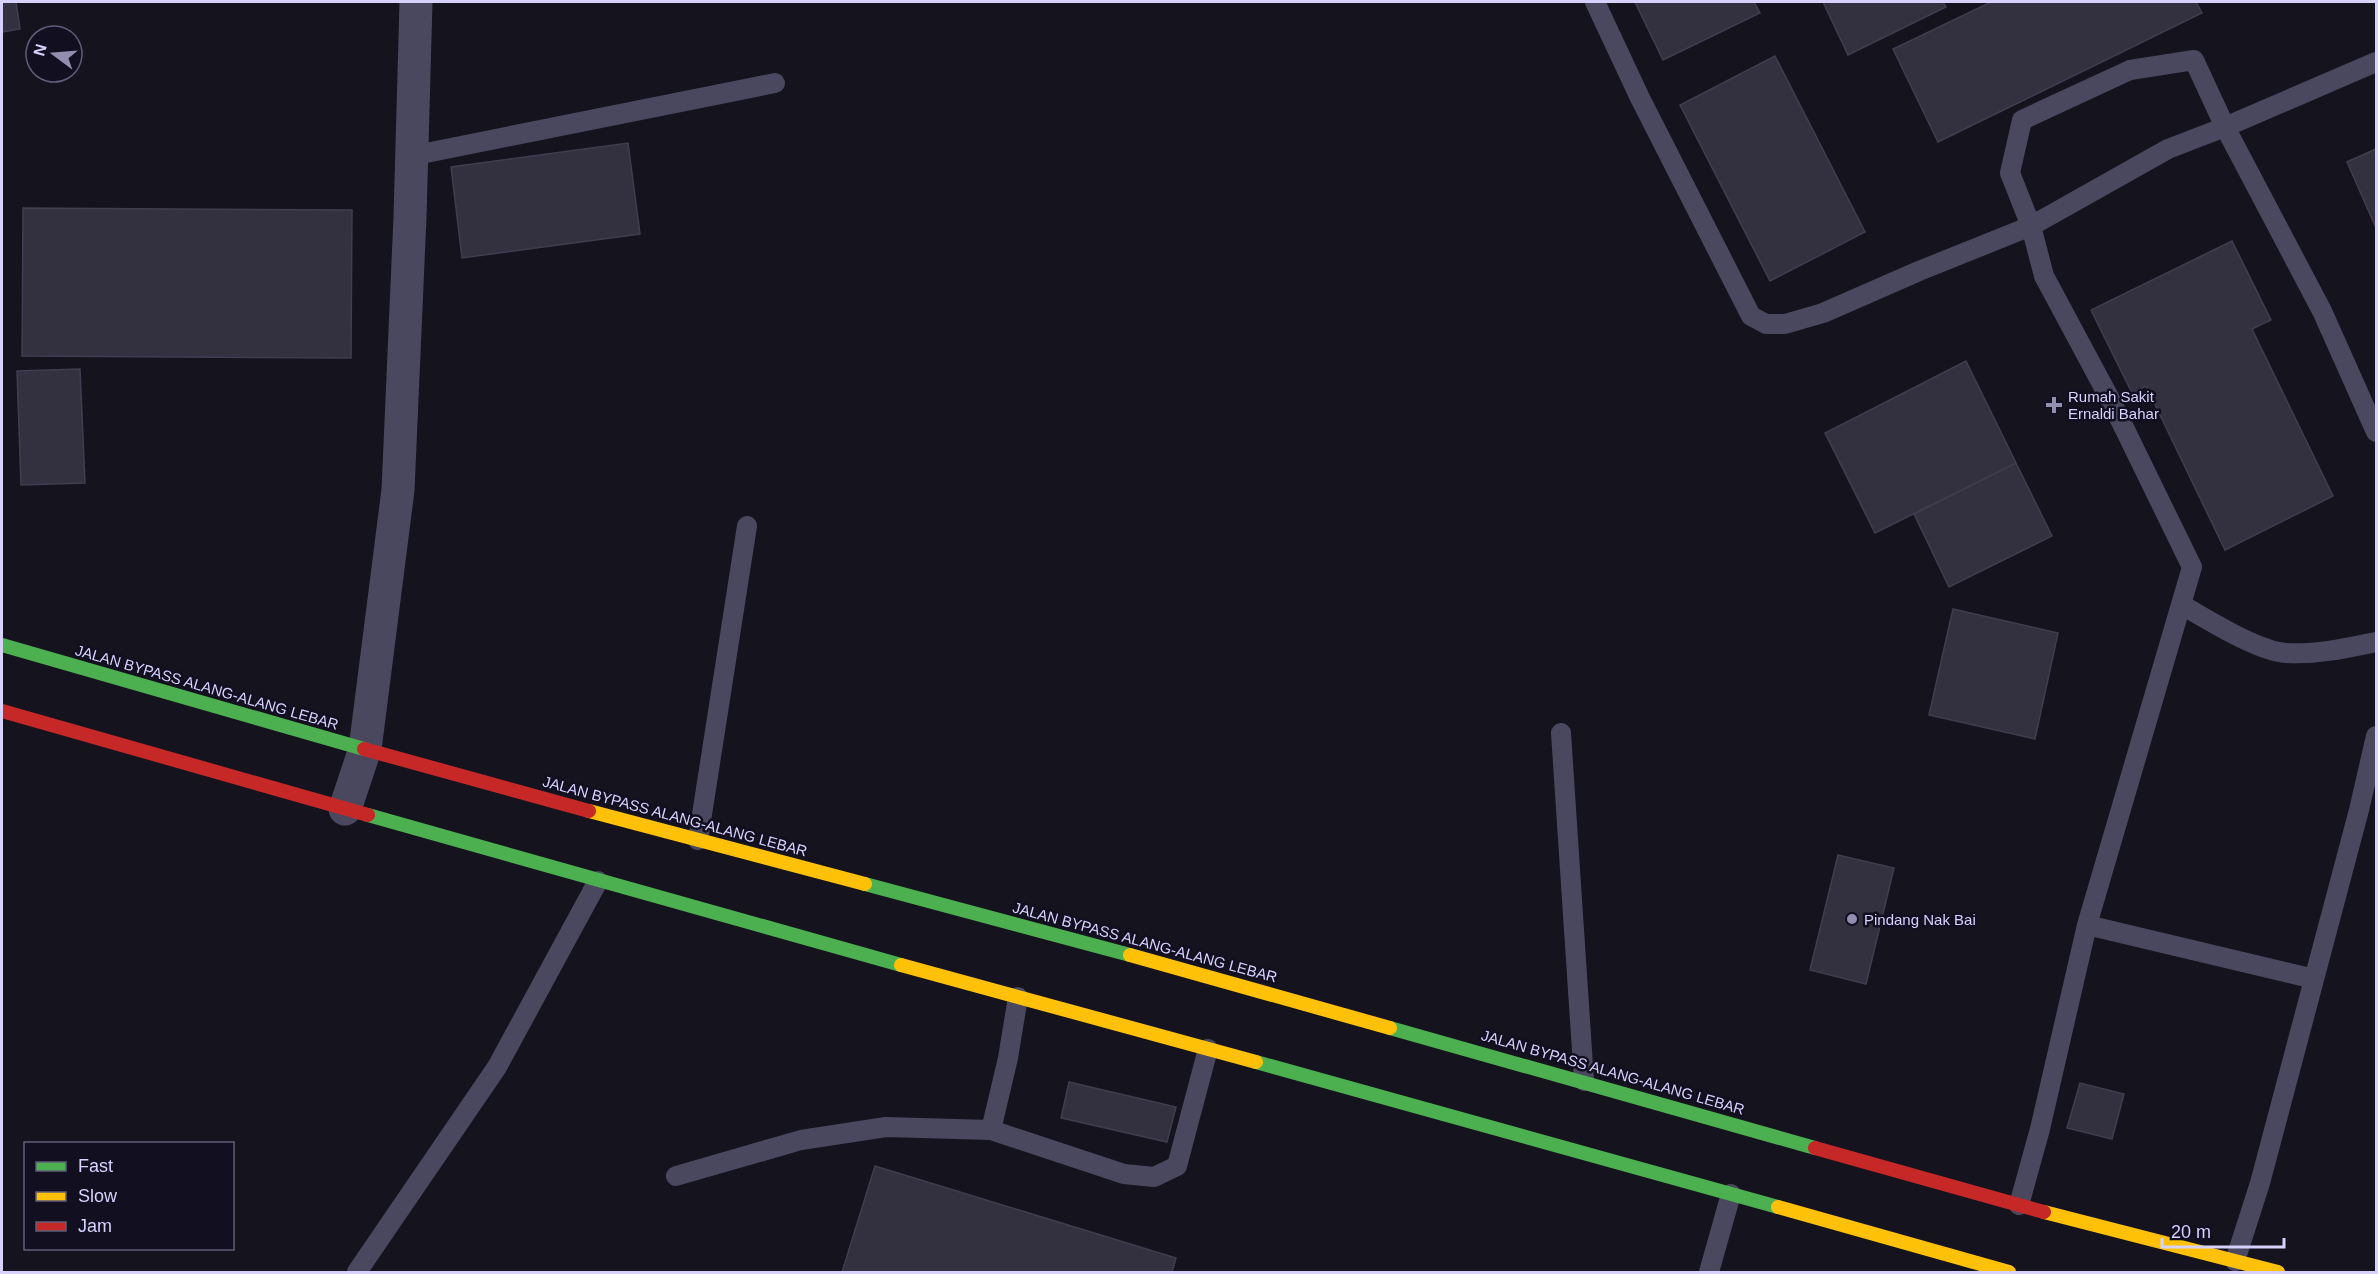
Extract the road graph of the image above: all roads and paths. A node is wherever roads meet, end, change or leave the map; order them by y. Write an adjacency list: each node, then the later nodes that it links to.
1 (416, 2): 6 (street)
2 (1595, 2): 7 (lane)
3 (2376, 62): 5 (lane)
4 (775, 83): 6 (lane)
5 (2225, 127): 7 (lane); 7 (lane); 8 (lane)
6 (411, 156): 16 (street)
7 (2031, 226): 10 (lane)
8 (2376, 432)
9 (747, 526): 19 (lane)
10 (2182, 605): 11 (lane); 21 (lane)
11 (2376, 642)
12 (2, 645): 16 (highway, JALAN BYPASS ALANG-ALANG LEBAR)
13 (2, 711): 17 (highway)
14 (1561, 733): 25 (lane)
15 (2376, 736): 18 (lane)
16 (364, 749): 17 (street); 19 (highway, JALAN BYPASS ALANG-ALANG LEBAR)
17 (345, 809): 20 (highway)
18 (2368, 810): 22 (lane)
19 (698, 840): 25 (highway, JALAN BYPASS ALANG-ALANG LEBAR)
20 (598, 880): 23 (highway); 31 (lane)
21 (2087, 925): 22 (lane); 29 (lane)
22 (2314, 979): 30 (lane)
23 (1018, 997): 24 (highway); 26 (lane)
24 (1208, 1049): 26 (lane); 28 (highway)
25 (1584, 1081): 29 (highway, JALAN BYPASS ALANG-ALANG LEBAR)
26 (991, 1130): 27 (lane)
27 (676, 1176)
28 (1731, 1194): 32 (lane); 33 (highway)
29 (2019, 1205): 30 (highway, JALAN BYPASS ALANG-ALANG LEBAR)
30 (2235, 1261): 34 (highway, JALAN BYPASS ALANG-ALANG LEBAR)
31 (357, 1272)
32 (1709, 1272)
33 (2009, 1272)
34 (2278, 1272)

